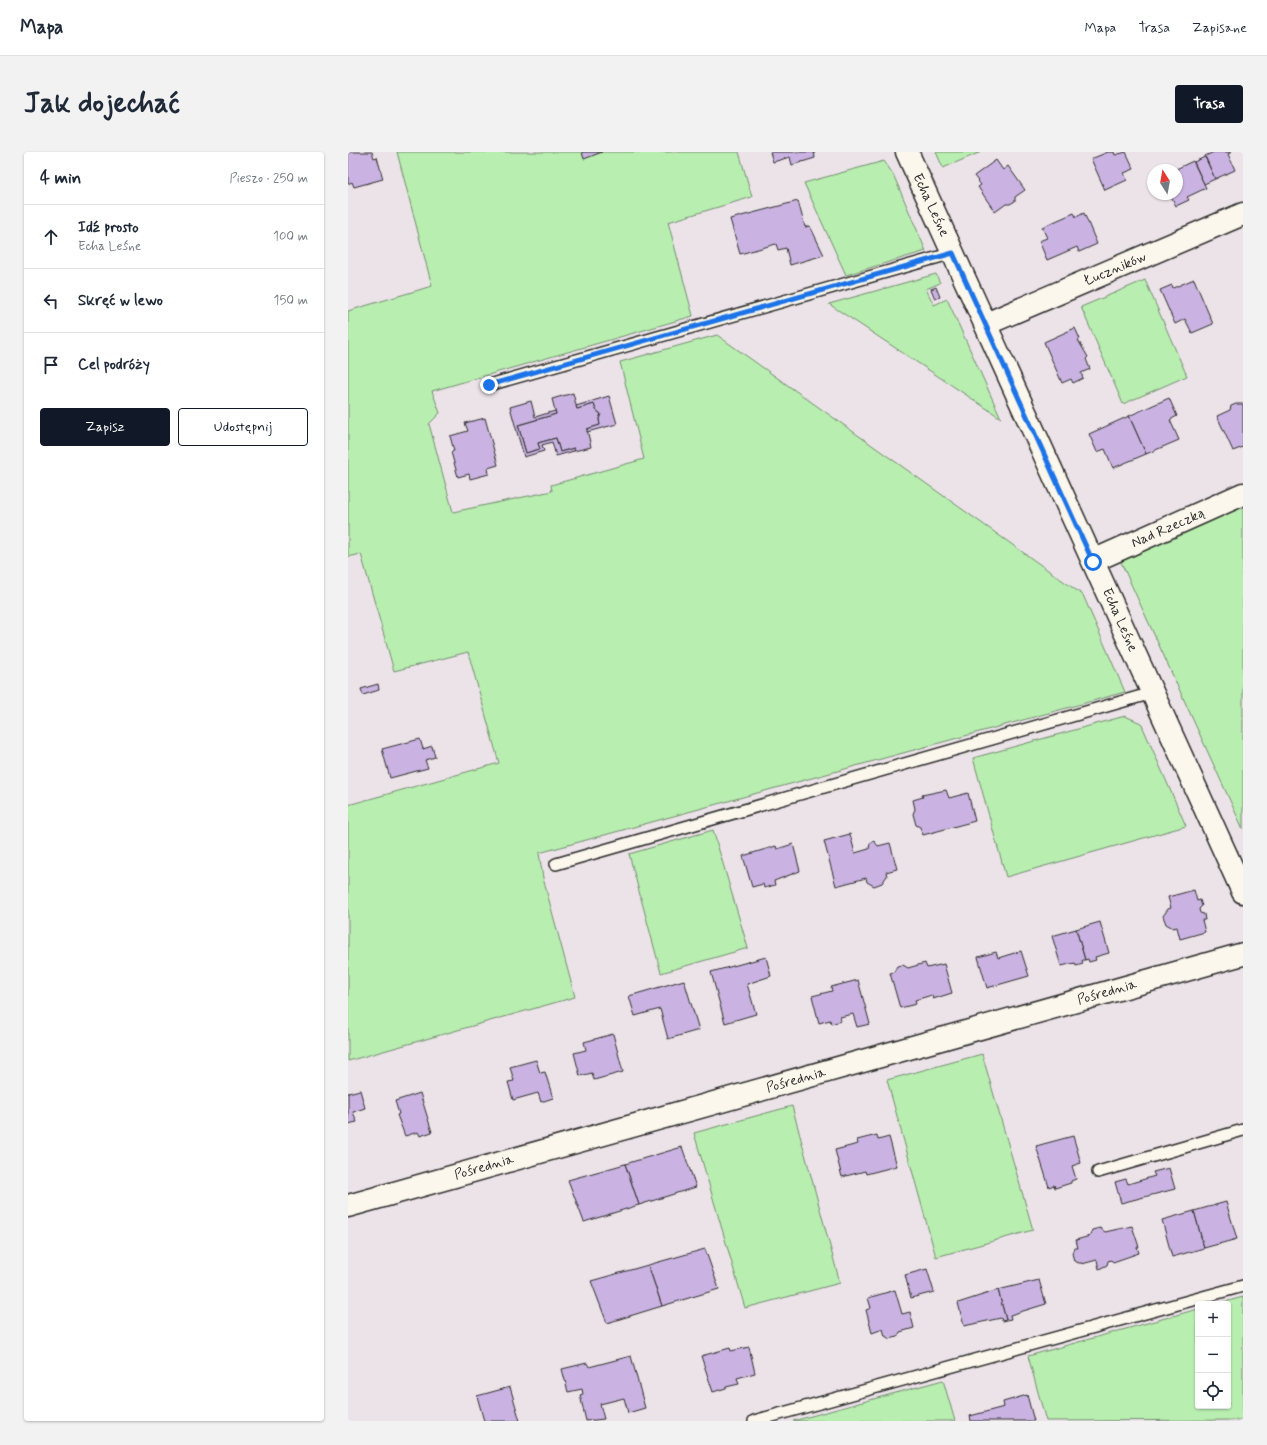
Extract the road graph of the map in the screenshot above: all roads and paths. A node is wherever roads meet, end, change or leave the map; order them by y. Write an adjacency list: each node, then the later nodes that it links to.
1 (907, 152): 3 (street, Echa Leśne)
2 (1243, 214): 4 (street, Łuczników)
3 (953, 253): 4 (street, Echa Leśne); 5 (lane)
4 (986, 324): 7 (street, Echa Leśne)
5 (489, 385)
6 (1243, 494): 7 (street, Nad Rzeczką)
7 (1093, 562): 8 (street, Echa Leśne)
8 (1152, 693): 9 (lane); 10 (street, Echa Leśne)
9 (556, 864)
10 (1243, 892)
11 (1243, 954): 14 (street, Pośrednia)
12 (1243, 1130): 13 (lane)
13 (1098, 1172)
14 (348, 1206)
15 (1243, 1286): 16 (lane)
16 (754, 1421)

